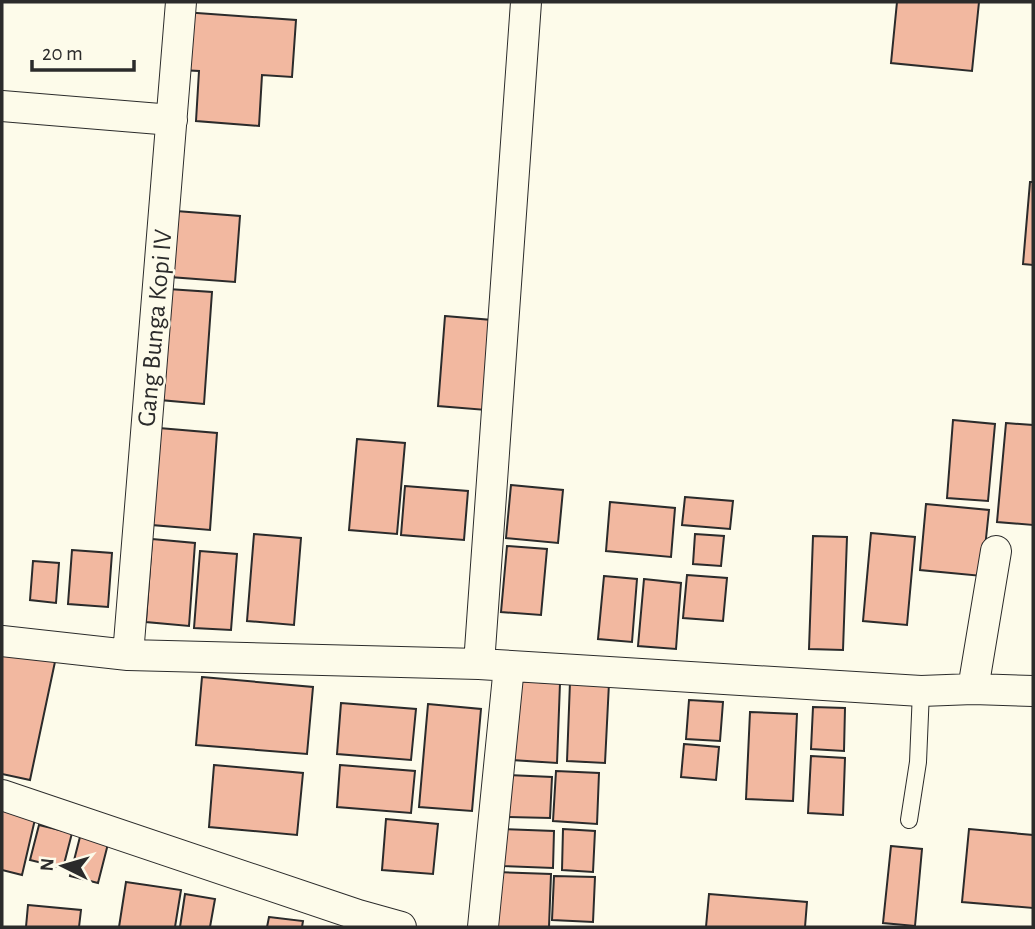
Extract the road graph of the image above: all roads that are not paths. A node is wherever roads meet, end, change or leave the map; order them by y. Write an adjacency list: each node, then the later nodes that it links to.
1 (181, 2): 4 (street, Gang Bunga Kopi IV)
2 (526, 2): 8 (street)
3 (2, 106): 4 (street)
4 (172, 120): 7 (street, Gang Bunga Kopi IV)
5 (996, 551): 10 (street)
6 (2, 641): 7 (street)
7 (128, 655): 8 (street)
8 (479, 664): 9 (street)
9 (509, 666): 11 (street); 17 (street)
10 (973, 689): 11 (street); 12 (street)
11 (920, 691): 14 (lane)
12 (1033, 691)
13 (2, 795): 15 (street)
14 (909, 820)
15 (357, 921): 16 (street)
16 (401, 927)
17 (483, 927)

